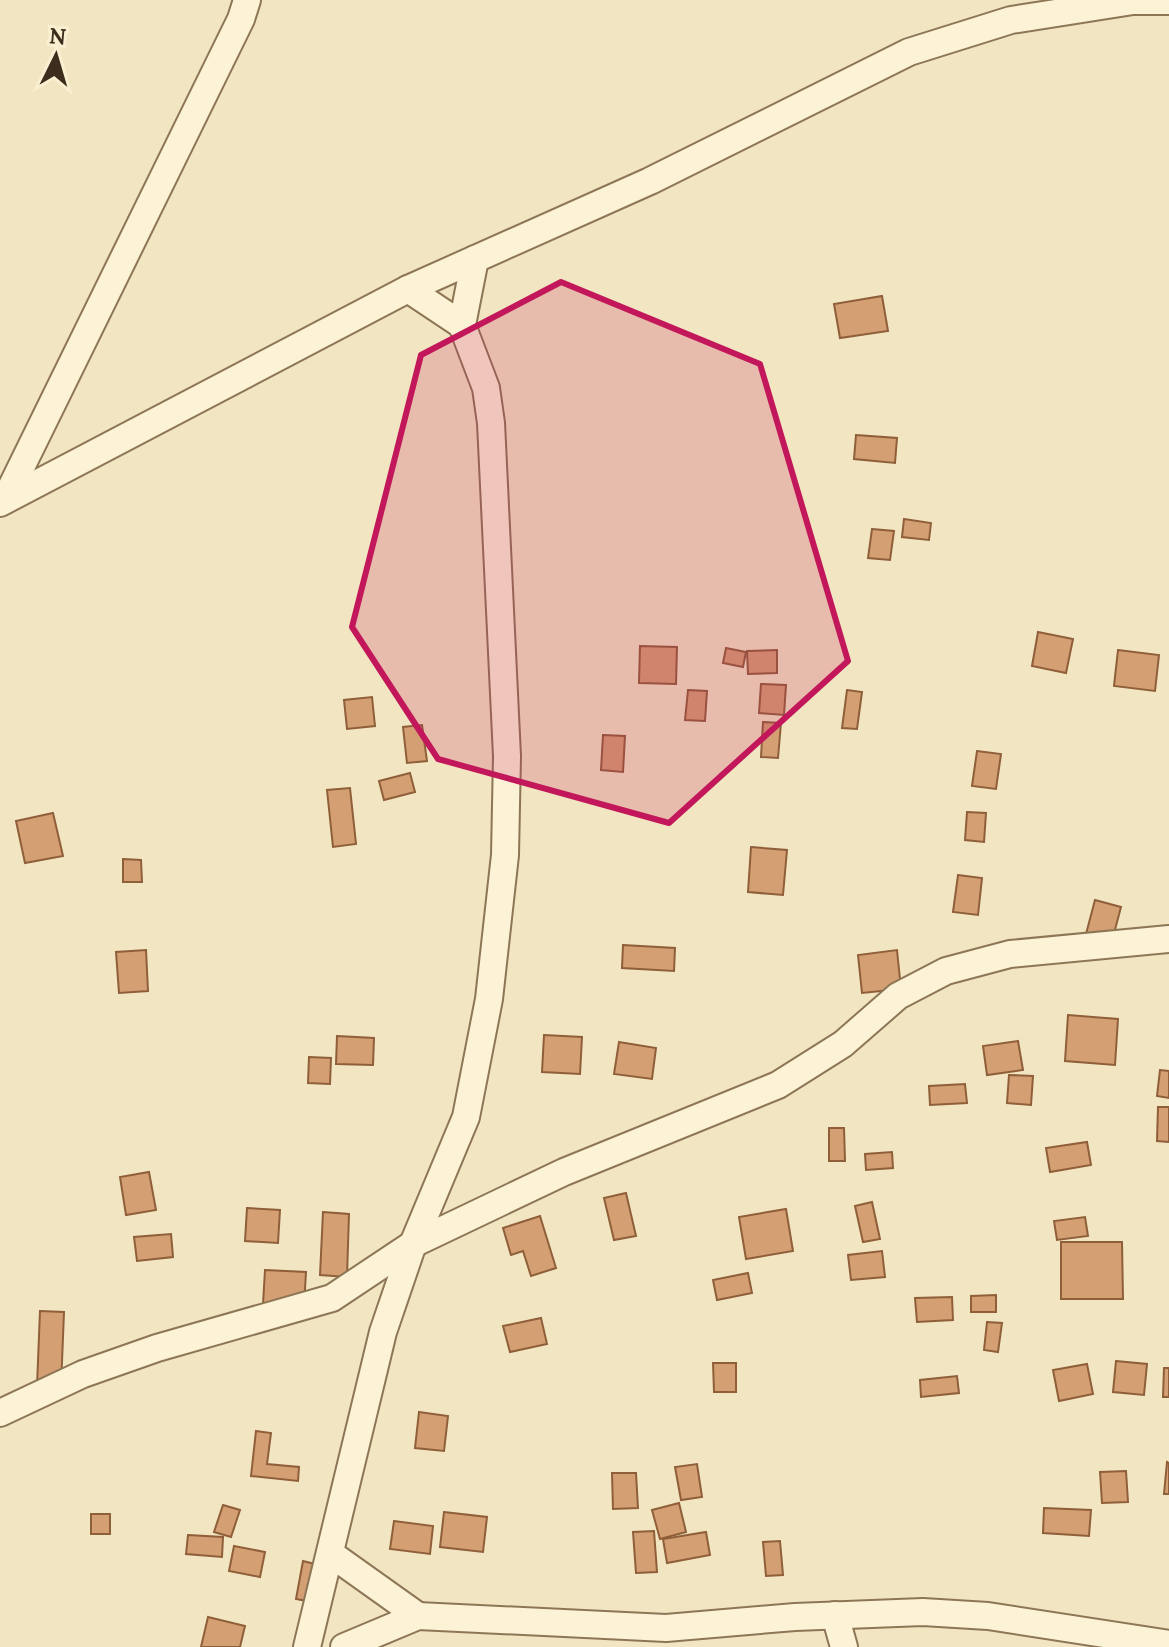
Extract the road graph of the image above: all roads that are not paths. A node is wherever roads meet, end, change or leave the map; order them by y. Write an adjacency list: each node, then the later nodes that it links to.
1 (247, 0): 6 (street)
2 (1169, 1): 3 (street)
3 (475, 259): 4 (street); 5 (street)
4 (408, 289): 5 (street); 6 (street)
5 (462, 325): 8 (street)
6 (3, 502)
7 (1169, 939): 8 (street)
8 (413, 1244): 9 (street); 10 (street)
9 (0, 1413)
10 (331, 1554): 12 (street); 14 (street)
11 (835, 1615): 12 (street); 13 (street); 16 (street)
12 (418, 1616): 15 (street)
13 (1169, 1644)
14 (307, 1647)
15 (344, 1647)
16 (844, 1647)

